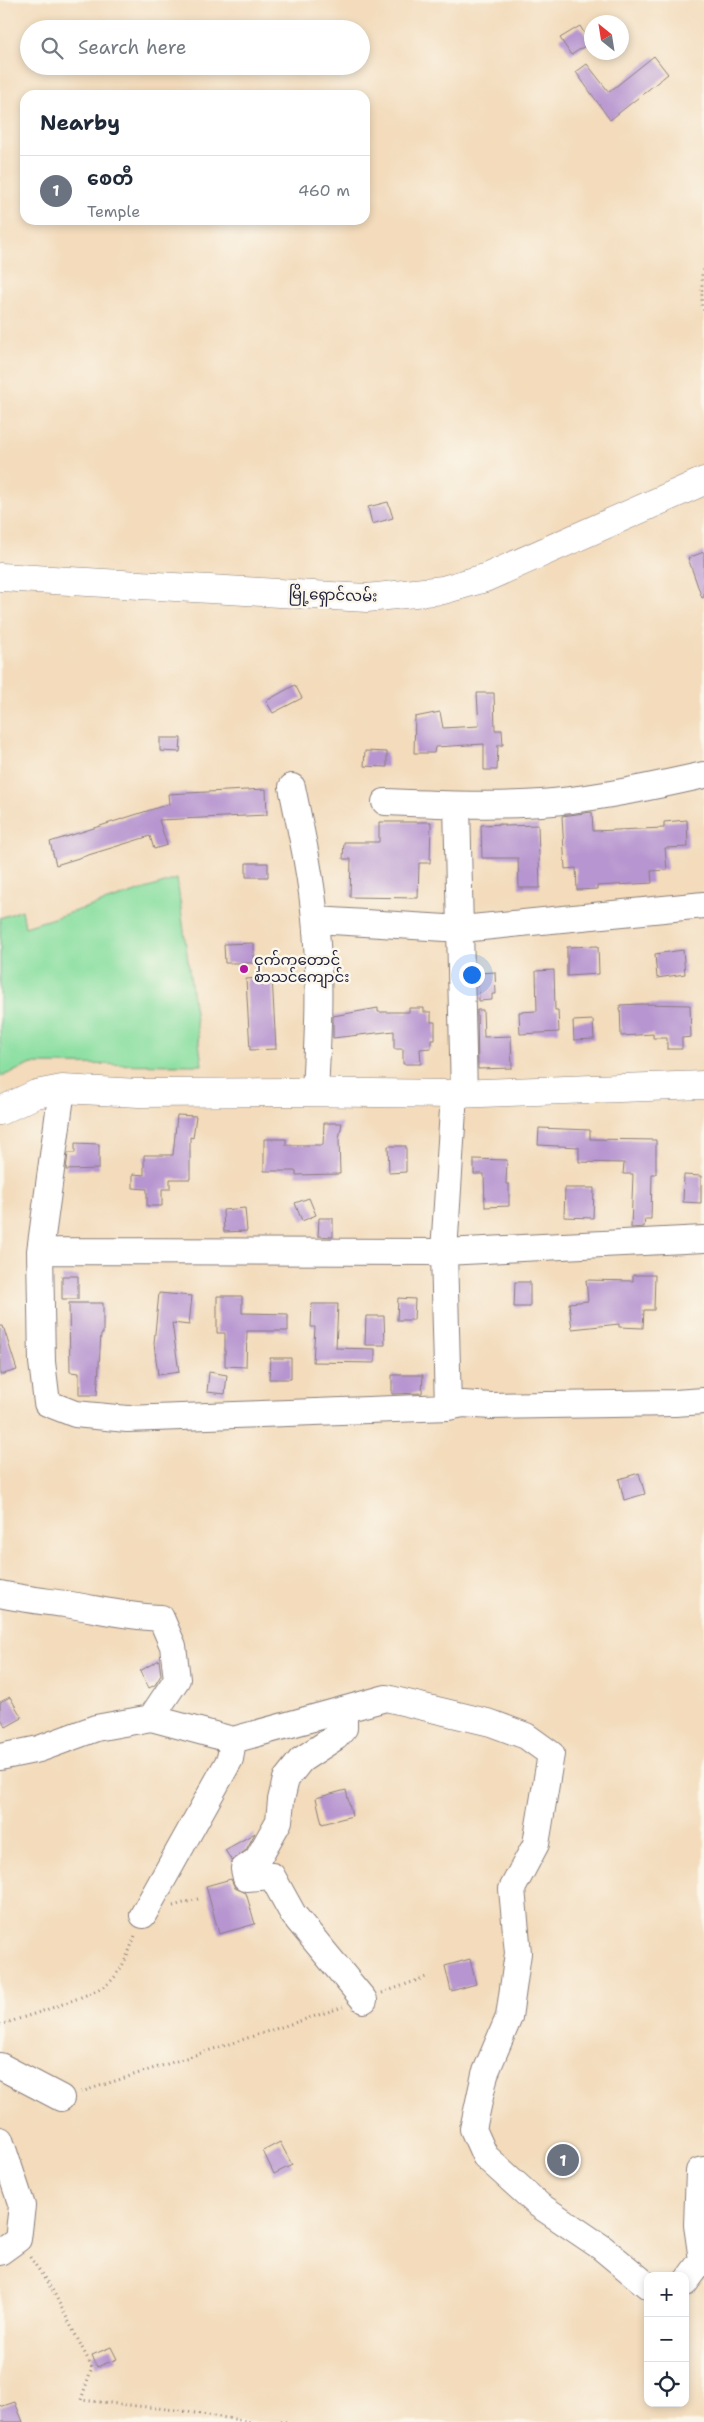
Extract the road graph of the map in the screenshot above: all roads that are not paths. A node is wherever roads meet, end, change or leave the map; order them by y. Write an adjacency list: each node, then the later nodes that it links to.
1 (704, 481): 2 (main road, မြို့ရှောင်လမ်း)
2 (0, 577)
3 (704, 775): 6 (street)
4 (292, 787): 8 (street)
5 (385, 802): 6 (street)
6 (458, 805): 9 (street)
7 (704, 905): 9 (street)
8 (316, 920): 9 (street); 12 (street)
9 (462, 929): 13 (street)
10 (704, 1085): 13 (main road)
11 (62, 1089): 12 (main road); 14 (main road); 16 (street)
12 (315, 1092): 13 (main road)
13 (459, 1094): 17 (street)
14 (0, 1111)
15 (704, 1239): 17 (street)
16 (40, 1251): 17 (street); 19 (street)
17 (444, 1252): 19 (street)
18 (704, 1401): 19 (street)
19 (448, 1407)
20 (0, 1594): 22 (street)
21 (341, 1711): 23 (street); 26 (street); 33 (street)
22 (151, 1718): 23 (street); 24 (street)
23 (233, 1740): 25 (street)
24 (0, 1757)
25 (143, 1915)
26 (364, 2000)
27 (0, 2066): 28 (street)
28 (61, 2098)
29 (0, 2140): 31 (street)
30 (704, 2170): 32 (street)
31 (9, 2245)
32 (689, 2278)
33 (644, 2283)

